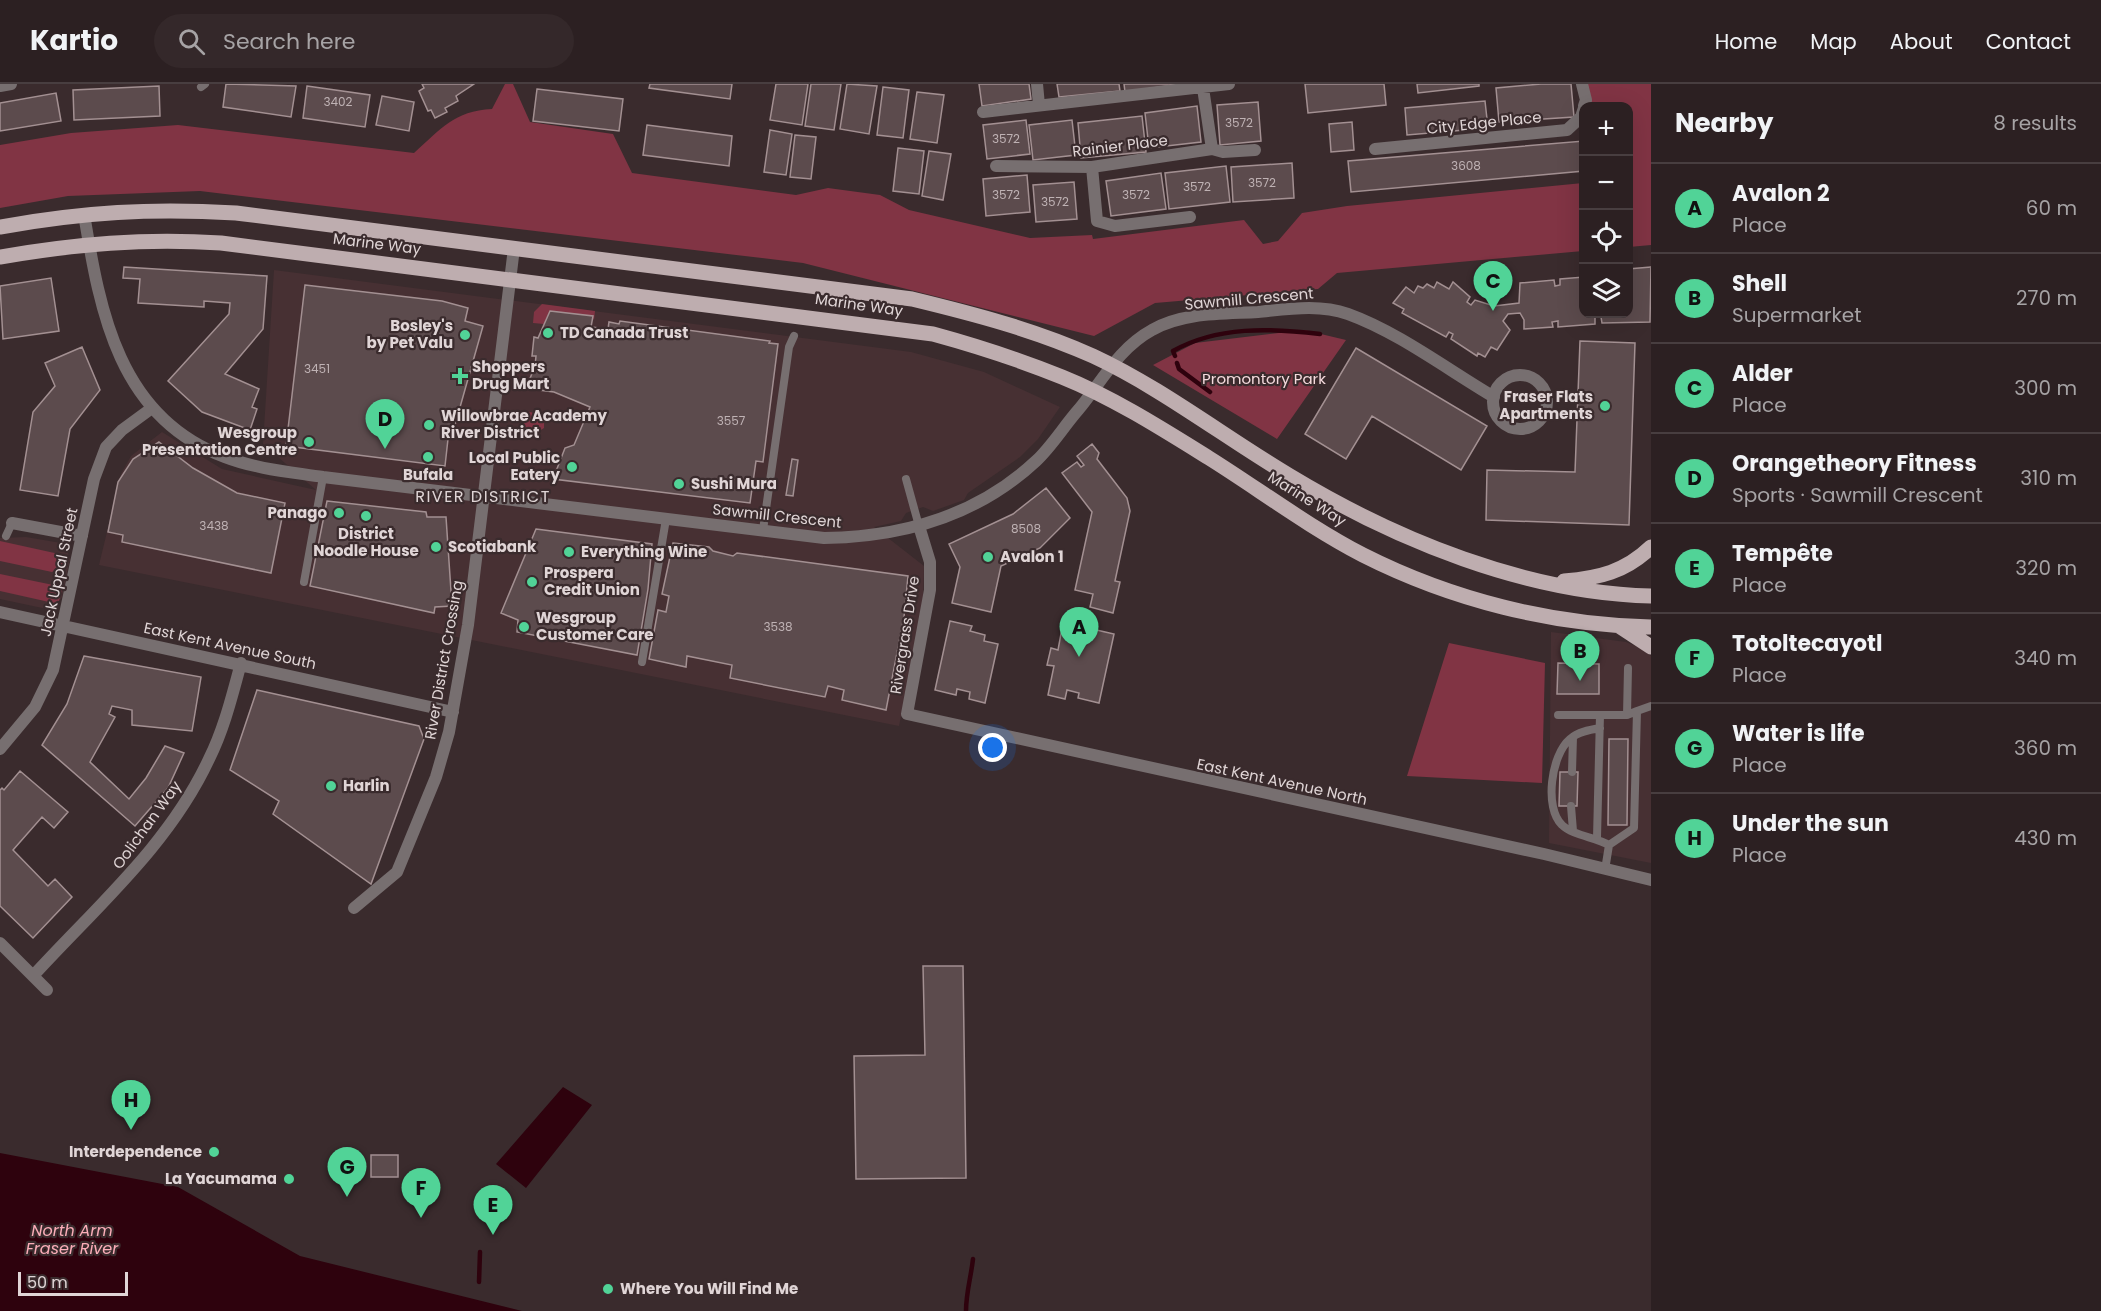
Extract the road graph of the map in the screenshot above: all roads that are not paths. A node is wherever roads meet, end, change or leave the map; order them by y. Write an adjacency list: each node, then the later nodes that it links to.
1 (11, 84): 5 (street)
2 (1037, 84): 8 (street)
3 (1229, 84): 6 (street)
4 (1582, 84): 7 (street, City Edge Place)
5 (0, 86)
6 (1203, 88): 8 (street); 11 (street)
7 (1585, 102)
8 (1039, 105): 9 (street)
9 (984, 112)
10 (1579, 119): 12 (street, City Edge Place)
11 (1212, 149): 13 (street, Rainier Place); 15 (street, Rainier Place)
12 (1376, 149)
13 (1255, 150)
14 (996, 166): 15 (street, Rainier Place)
15 (1092, 167): 17 (street)
16 (84, 214): 18 (main road, Marine Way); 19 (street, Sawmill Crescent); 20 (main road, Marine Way)
17 (1190, 217)
18 (0, 227)
19 (89, 243): 21 (main road, Marine Way); 22 (main road, Marine Way); 27 (street, Sawmill Crescent)
20 (514, 248): 22 (street, River District Crossing); 24 (main road, Marine Way)
21 (0, 257)
22 (510, 278): 25 (main road, Marine Way); 30 (street, River District Crossing)
23 (794, 336): 34 (lane)
24 (1112, 366): 25 (street, Sawmill Crescent); 26 (street, Sawmill Crescent); 39 (main road, Marine Way)
25 (1092, 392): 33 (street, Sawmill Crescent); 43 (main road, Marine Way)
26 (1494, 397): 26 (street)
27 (152, 408): 28 (street, Sawmill Crescent); 36 (street, Jack Uppal Street)
28 (323, 477): 30 (street, Sawmill Crescent); 38 (lane)
29 (906, 479): 33 (lane)
30 (483, 496): 31 (street, Sawmill Crescent); 51 (street, River District Crossing)
31 (666, 519): 34 (street, Sawmill Crescent); 46 (lane)
32 (12, 523): 35 (lane); 36 (street)
33 (919, 526): 34 (street, Sawmill Crescent); 52 (street, Rivergrass Drive)
34 (763, 530)
35 (6, 536)
36 (82, 536): 42 (street, Jack Uppal Street)
37 (1651, 548): 39 (main road)
38 (304, 582)
39 (1554, 582): 40 (main road, Marine Way)
40 (1651, 596)
41 (0, 612): 42 (street, East Kent Avenue South)
42 (63, 625): 47 (street, East Kent Avenue South); 58 (street, Jack Uppal Street)
43 (1618, 626): 44 (main road, Marine Way); 45 (main road)
44 (1651, 627)
45 (1651, 647)
46 (642, 662)
47 (241, 663): 51 (street, East Kent Avenue South); 68 (street, Oolichan Way)
48 (1628, 668): 55 (lane)
49 (1651, 706): 50 (lane)
50 (1637, 711): 55 (lane); 63 (lane)
51 (453, 712): 66 (street, River District Crossing)
52 (907, 714): 64 (street, East Kent Avenue North)
53 (1558, 715): 54 (lane)
54 (1600, 715): 55 (lane); 56 (lane)
55 (1627, 715)
56 (1600, 728): 57 (lane); 62 (lane)
57 (1573, 737): 59 (lane); 61 (lane)
58 (0, 749)
59 (1572, 772)
60 (1571, 806): 61 (lane)
61 (1573, 831): 62 (lane)
62 (1597, 838): 63 (lane)
63 (1609, 845): 64 (lane)
64 (1605, 870): 65 (street, East Kent Avenue North)
65 (1651, 880)
66 (354, 908)
67 (0, 943): 68 (street)
68 (33, 976): 69 (street)
69 (47, 990)

